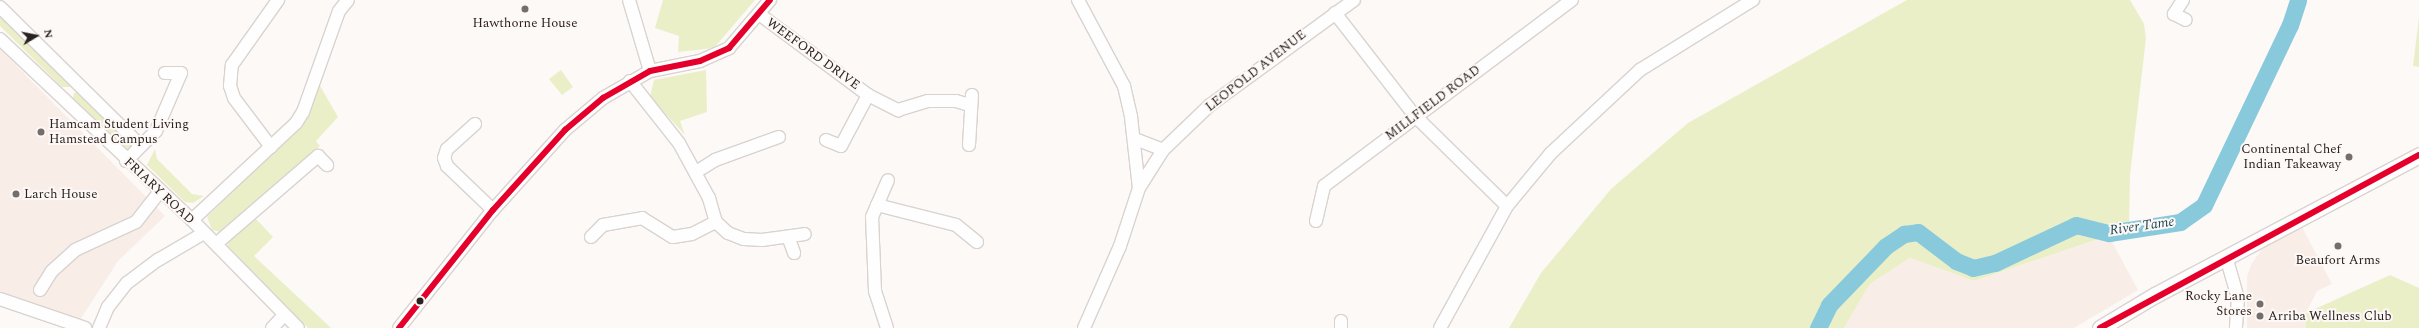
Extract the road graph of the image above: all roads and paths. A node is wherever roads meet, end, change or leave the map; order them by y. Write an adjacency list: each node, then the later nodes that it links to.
1 (278, 0): 26 (street)
2 (348, 0): 26 (street)
3 (629, 0): 15 (street)
4 (770, 0): 12 (street)
5 (1078, 0): 22 (street)
6 (1354, 0): 11 (street, LEOPOLD AVENUE)
7 (1572, 0): 19 (street, MILLFIELD ROAD)
8 (1753, 0): 36 (street)
9 (2183, 0): 13 (street)
10 (0, 7): 25 (street, FRIARY ROAD)
11 (1335, 13): 19 (street); 27 (street, LEOPOLD AVENUE)
12 (759, 14): 15 (street); 18 (street, WEEFORD DRIVE)
13 (2186, 20)
14 (0, 39): 29 (street, FRIARY ROAD)
15 (650, 71): 17 (street)
16 (165, 73): 25 (street)
17 (630, 81): 31 (street); 37 (street)
18 (868, 95): 23 (street, WEEFORD DRIVE); 24 (street, WEEFORD DRIVE)
19 (1414, 115): 36 (street); 39 (street, MILLFIELD ROAD)
20 (475, 124): 37 (street)
21 (772, 136): 31 (street)
22 (1135, 139): 27 (street); 33 (street)
23 (826, 140)
24 (968, 145)
25 (141, 146): 29 (street)
26 (271, 147): 38 (street)
27 (1163, 150): 33 (street, LEOPOLD AVENUE)
28 (2419, 155): 48 (main road)
29 (126, 161): 34 (street, FRIARY ROAD)
30 (327, 165): 46 (street)
31 (696, 172): 40 (street)
32 (888, 180): 35 (street)
33 (1139, 188): 58 (street)
34 (160, 191): 38 (street, FRIARY ROAD); 49 (street)
35 (877, 205): 45 (street); 57 (street)
36 (1507, 206): 59 (street)
37 (493, 210): 56 (street)
38 (192, 220): 41 (street, FRIARY ROAD)
39 (1316, 220)
40 (716, 222): 43 (street); 44 (street)
41 (204, 233): 46 (street, FRIARY ROAD); 53 (street)
42 (805, 234): 44 (street)
43 (591, 237)
44 (789, 238): 47 (street)
45 (977, 242)
46 (216, 244): 51 (street, FRIARY ROAD)
47 (794, 253)
48 (2227, 260): 60 (main road); 61 (street)
49 (40, 290)
50 (0, 300): 52 (street)
51 (284, 315): 54 (street); 55 (street, FRIARY ROAD)
52 (85, 328)
53 (99, 328)
54 (272, 328)
55 (298, 328)
56 (398, 328)
57 (887, 328)
58 (1084, 328)
59 (1440, 328)
60 (2100, 328)
61 (2236, 328)

